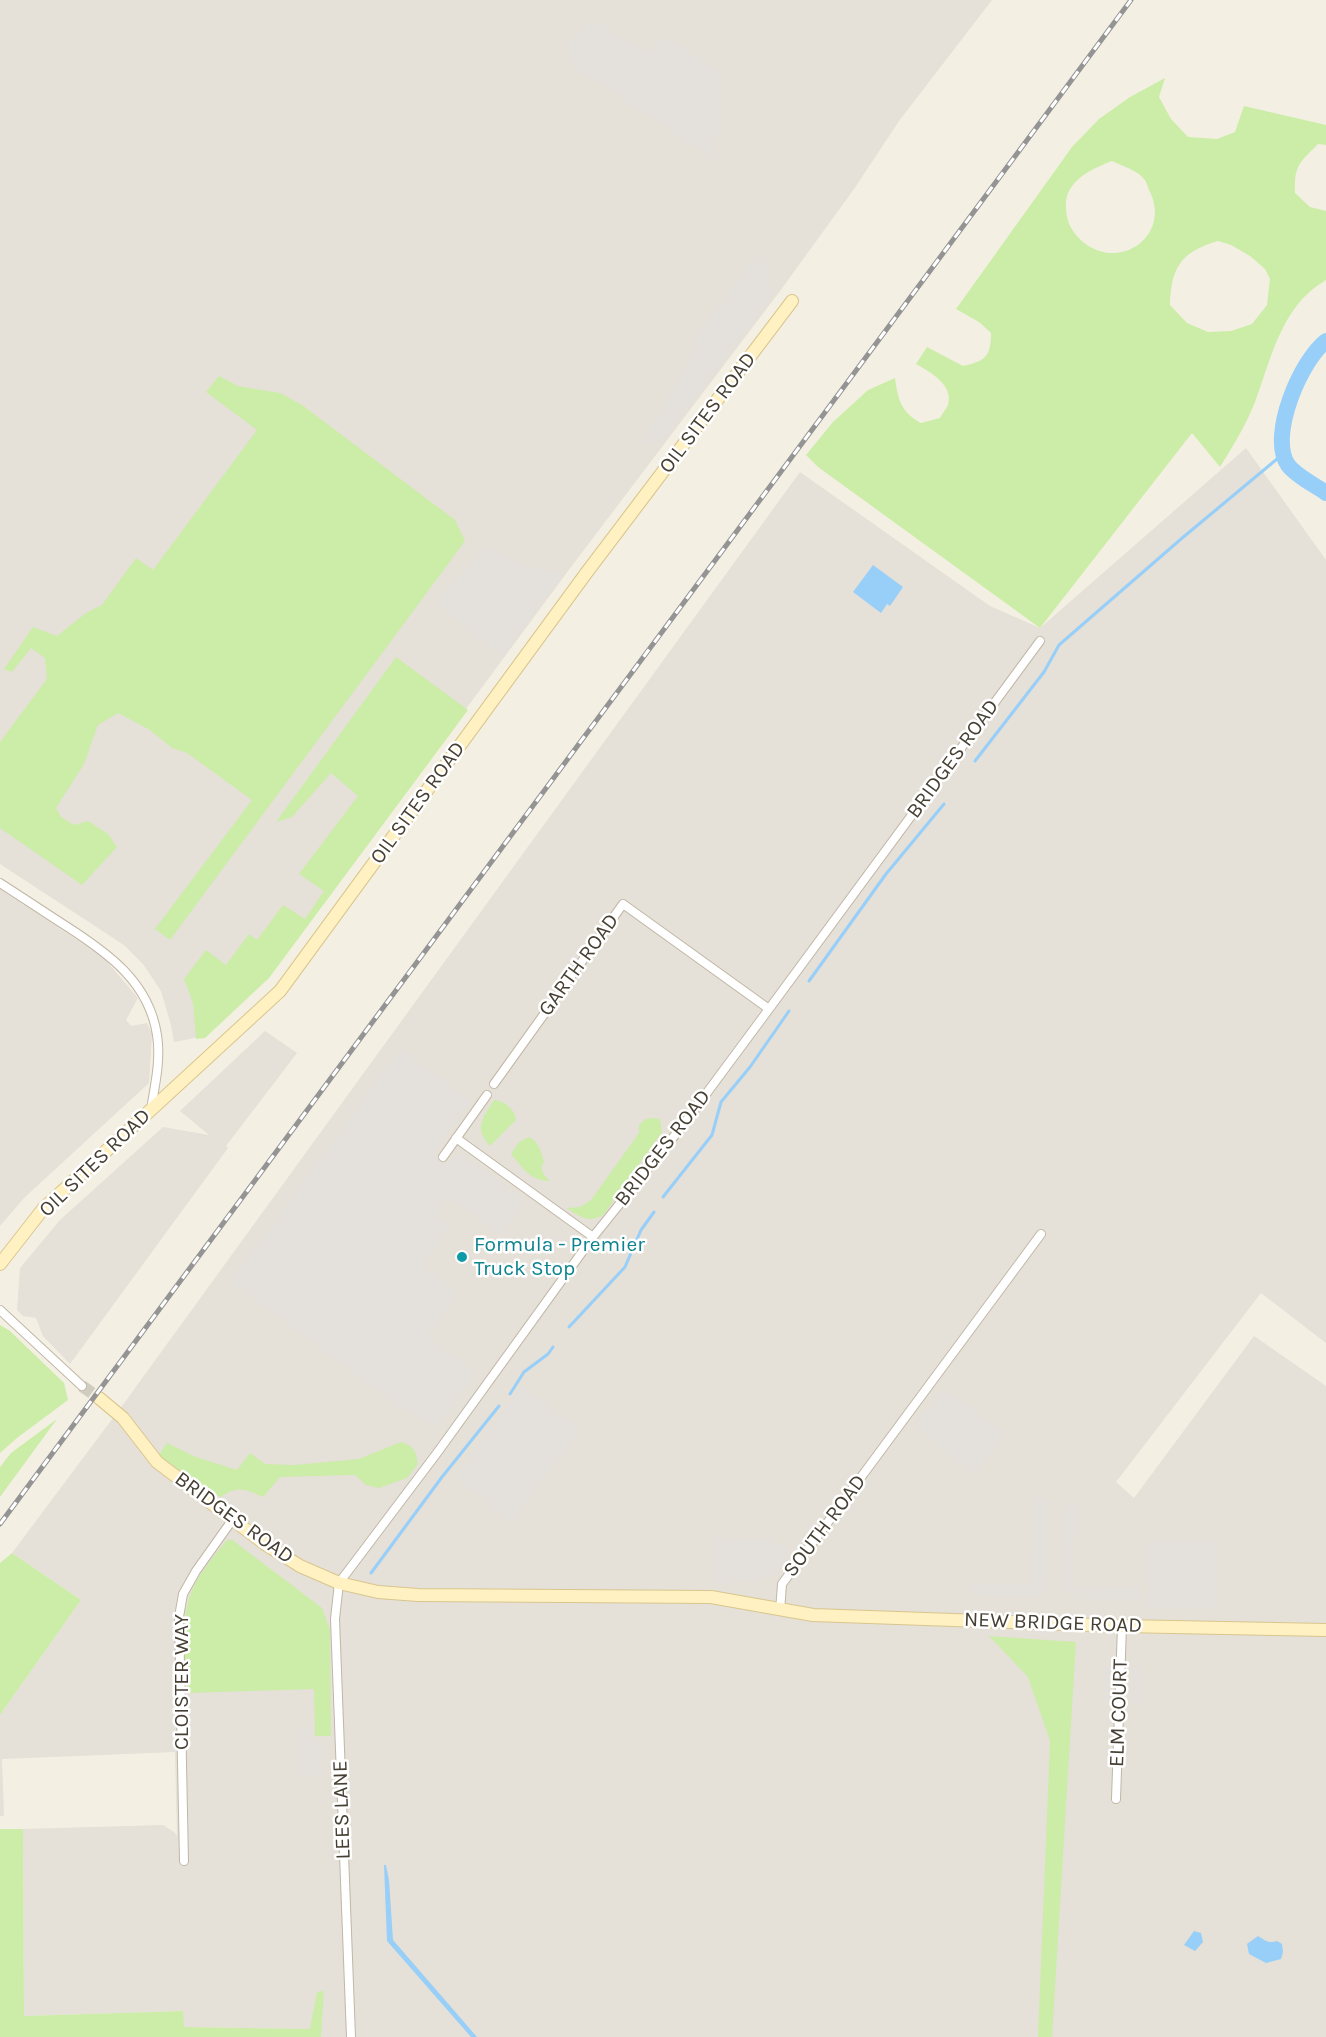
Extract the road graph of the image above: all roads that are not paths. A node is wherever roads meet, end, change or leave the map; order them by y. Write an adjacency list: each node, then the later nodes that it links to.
1 (792, 301): 7 (street, OIL SITES ROAD)
2 (1040, 641): 4 (street, BRIDGES ROAD)
3 (0, 883): 7 (street)
4 (769, 1009): 5 (street, GARTH ROAD); 11 (street, BRIDGES ROAD)
5 (494, 1084)
6 (487, 1095): 8 (street)
7 (151, 1109): 12 (street, OIL SITES ROAD)
8 (456, 1138): 9 (street); 11 (street)
9 (443, 1157)
10 (1041, 1234): 18 (street, SOUTH ROAD)
11 (593, 1237): 17 (street, BRIDGES ROAD)
12 (0, 1264)
13 (0, 1310): 14 (street)
14 (82, 1386)
15 (99, 1398): 16 (street, BRIDGES ROAD)
16 (233, 1519): 17 (street, BRIDGES ROAD); 22 (street, CLOISTER WAY)
17 (339, 1583): 18 (street); 23 (street, LEES LANE)
18 (780, 1611): 19 (street, NEW BRIDGE ROAD)
19 (1122, 1626): 20 (street, NEW BRIDGE ROAD); 21 (street, ELM COURT)
20 (1326, 1630)
21 (1116, 1799)
22 (184, 1861)
23 (351, 2037)

